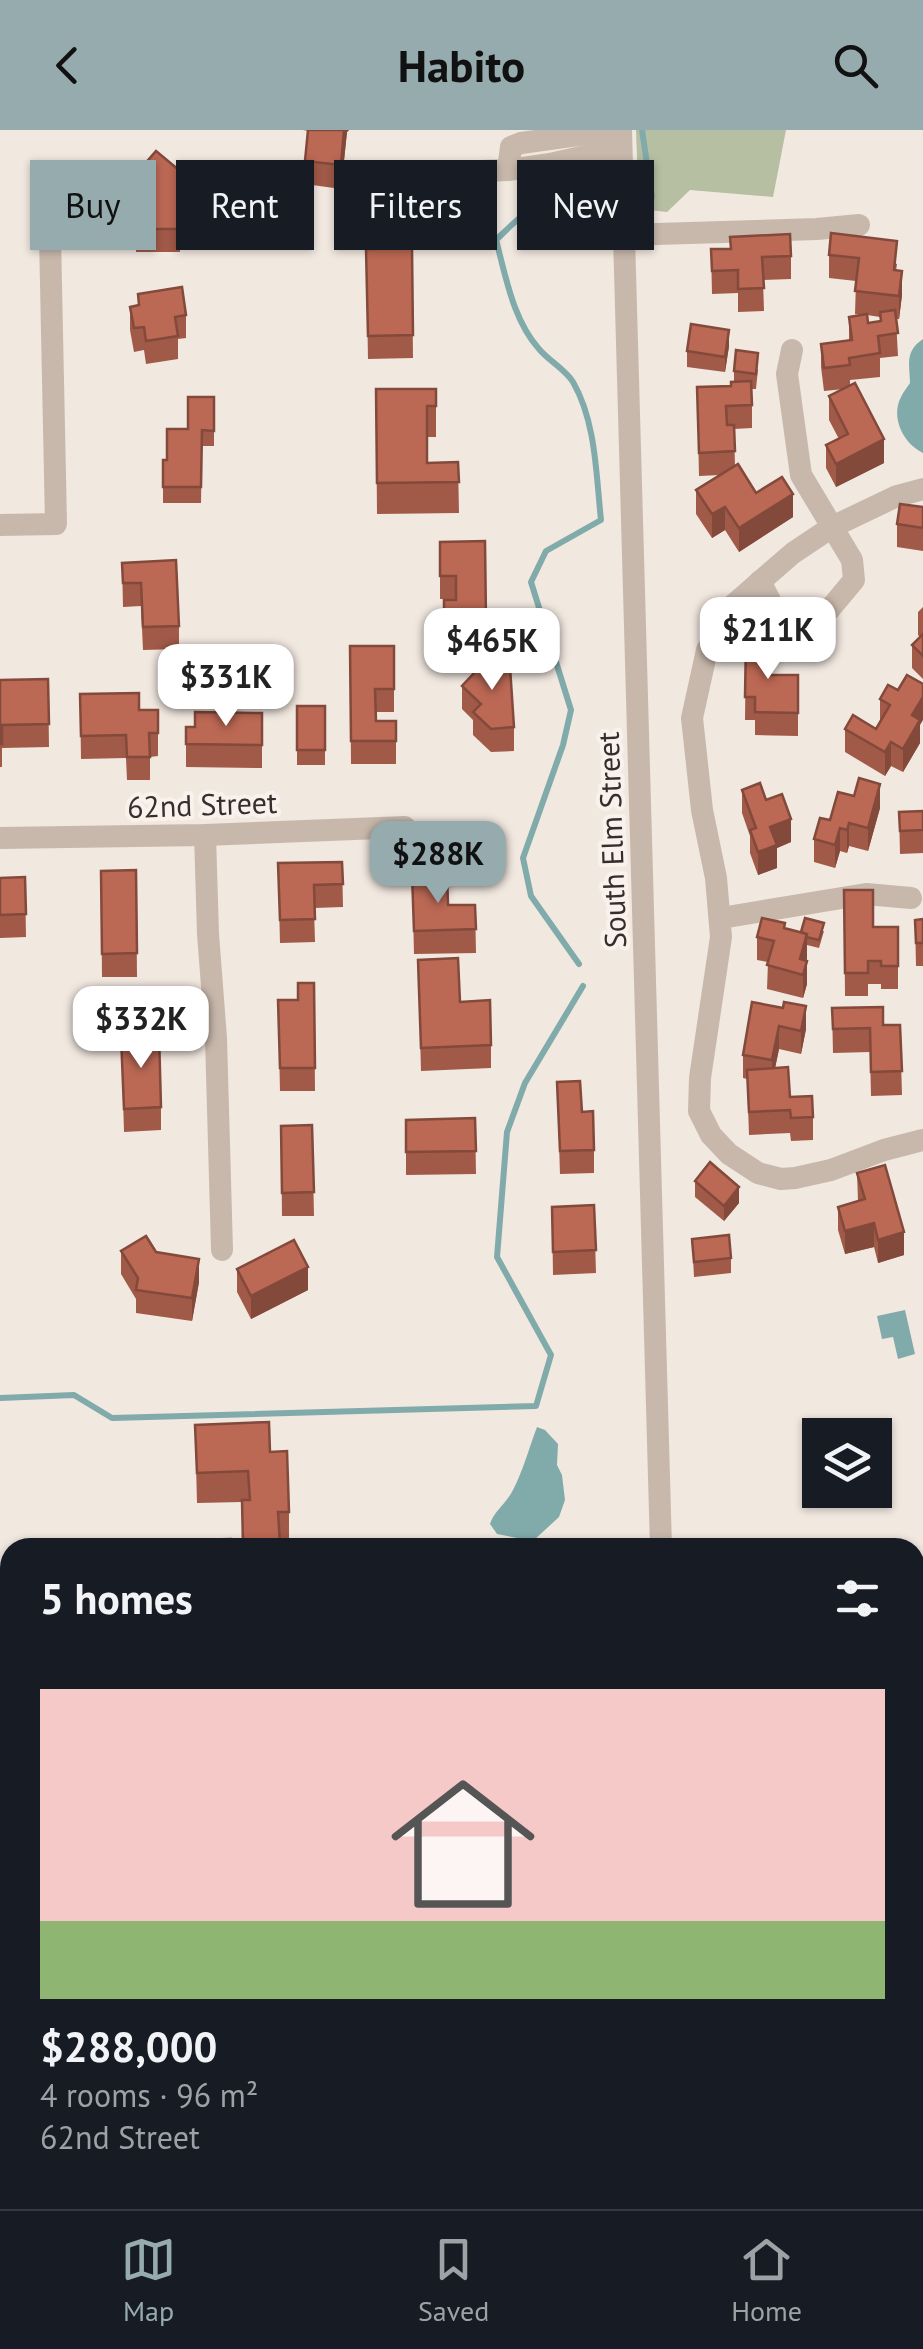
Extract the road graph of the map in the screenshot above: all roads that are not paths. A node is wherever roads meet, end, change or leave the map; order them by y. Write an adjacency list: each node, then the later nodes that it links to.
1 (618, 136): 2 (street)
2 (497, 170)
3 (859, 225): 4 (street)
4 (654, 234)
5 (50, 250): 9 (street)
6 (624, 250): 19 (street, South Elm Street)
7 (792, 350): 10 (street)
8 (923, 489): 10 (street)
9 (0, 525)
10 (832, 527): 11 (street); 11 (street)
11 (760, 581): 16 (street)
12 (405, 827): 13 (street, 62nd Street)
13 (205, 835): 14 (street, 62nd Street); 18 (street)
14 (0, 838)
15 (910, 898): 16 (street)
16 (722, 918): 17 (street)
17 (923, 1140)
18 (222, 1250)
19 (661, 1538)

